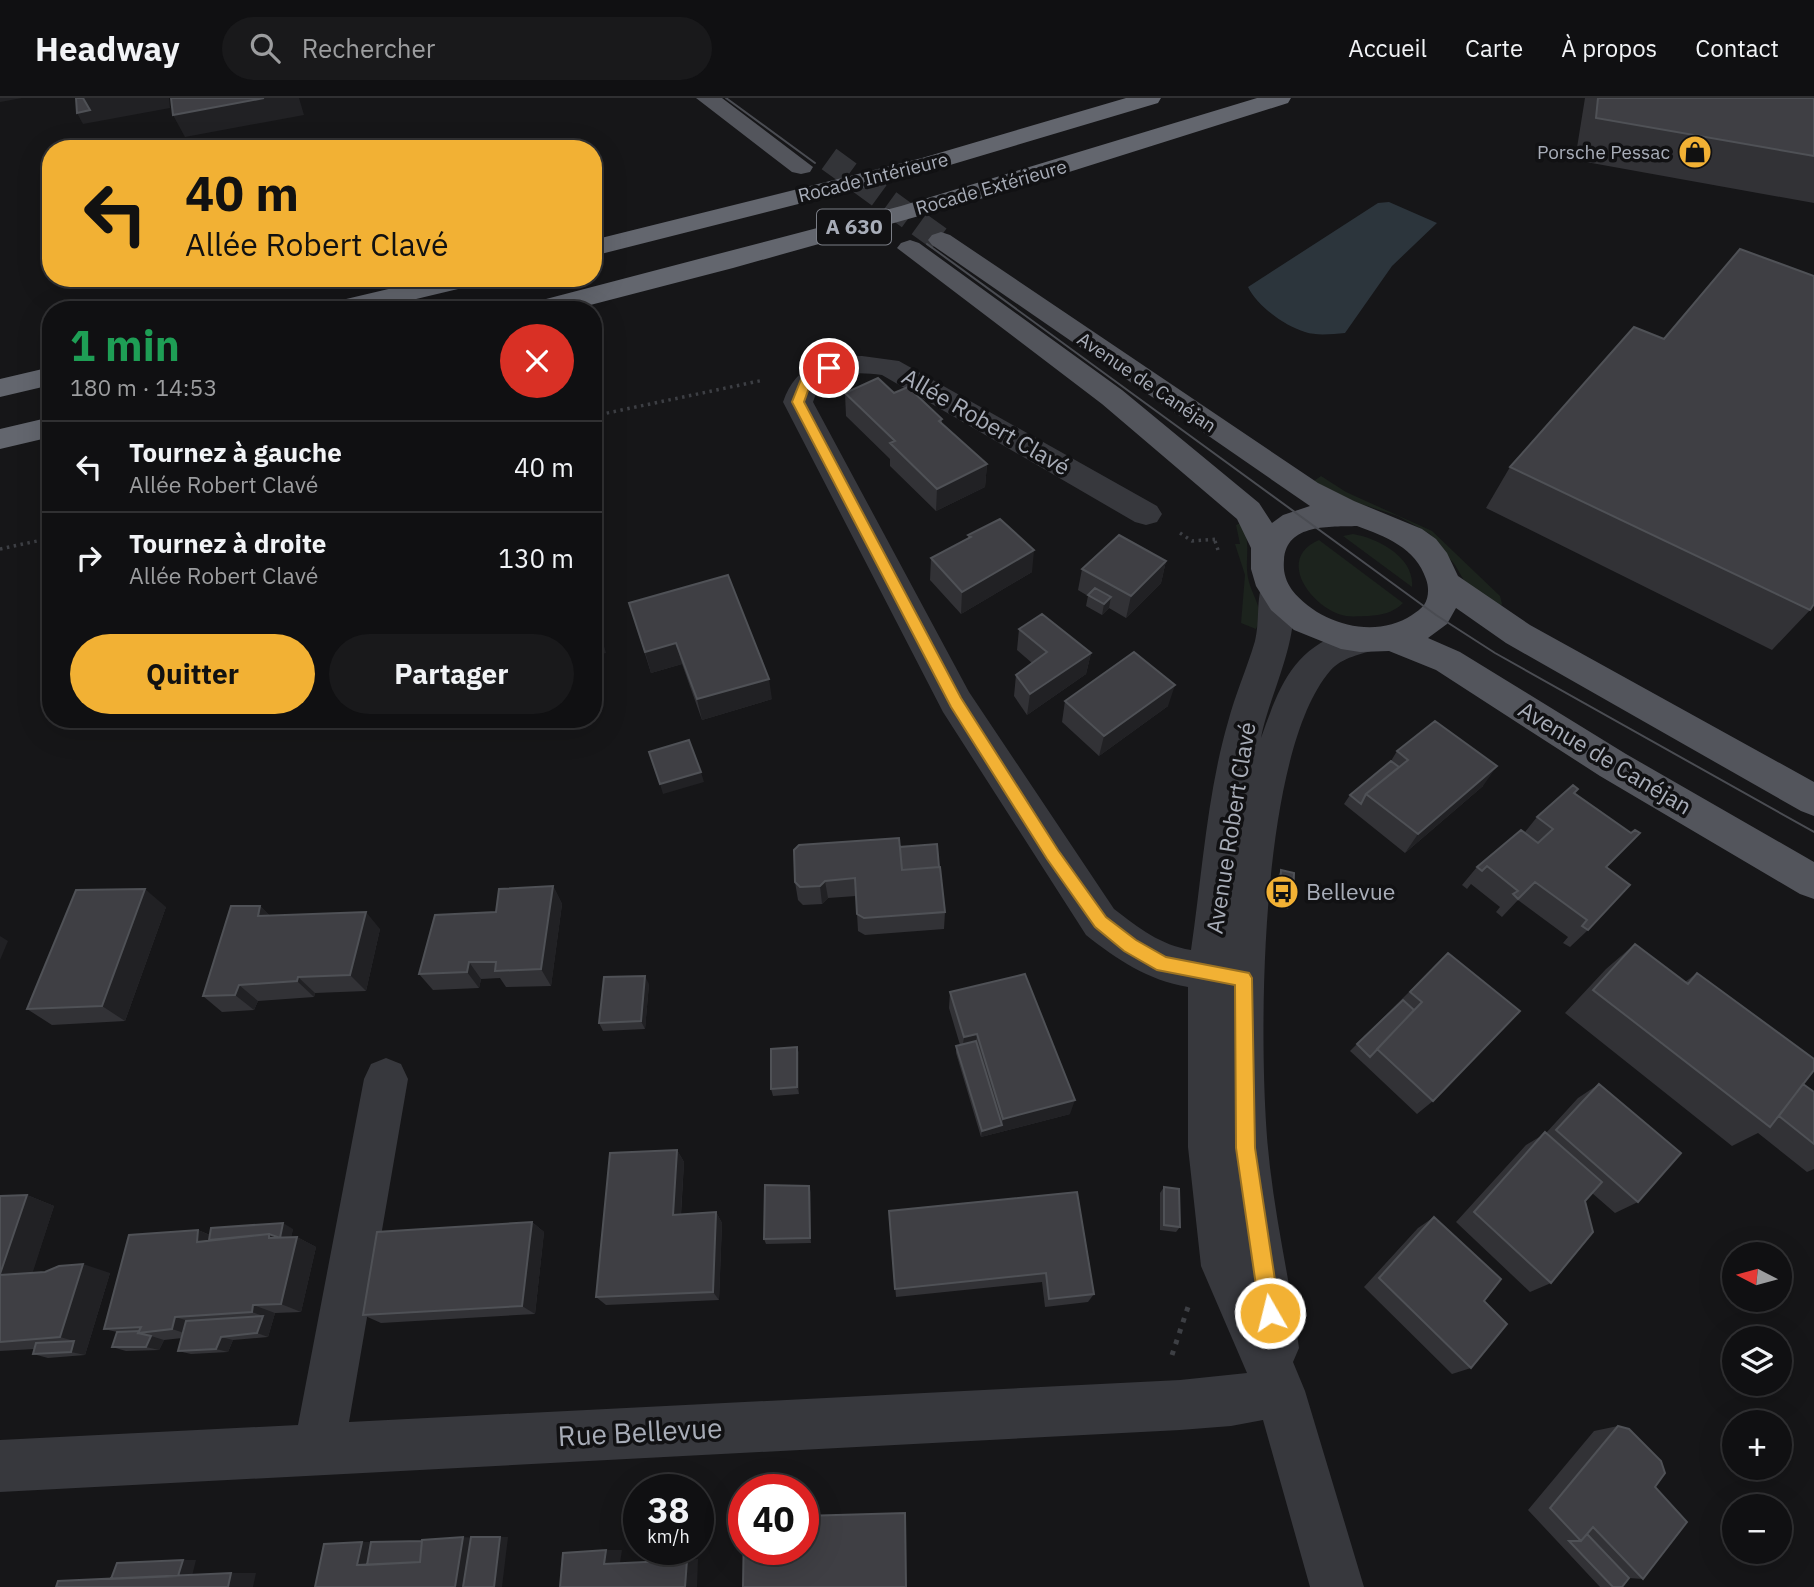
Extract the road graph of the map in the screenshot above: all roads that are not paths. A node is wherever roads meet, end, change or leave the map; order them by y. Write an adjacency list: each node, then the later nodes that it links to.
1 (707, 98): 2 (main road)
2 (743, 98)
3 (1150, 98): 6 (highway, Rocade Intérieure / A 630)
4 (1280, 98): 10 (highway, Rocade Extérieure / A 630)
5 (941, 240): 16 (main road, Avenue de Canéjan)
6 (602, 245)
7 (910, 248): 17 (main road, Avenue de Canéjan)
8 (432, 287): 9 (highway)
9 (373, 301)
10 (573, 301)
11 (42, 378): 12 (highway)
12 (0, 388)
13 (42, 429): 14 (highway)
14 (0, 439)
15 (1146, 514): 23 (street, Allée Robert Clavé)
16 (1358, 515): 17 (main road, Avenue de Canéjan); 18 (main road, Avenue de Canéjan)
17 (1268, 552): 19 (main road, Avenue de Canéjan)
18 (1444, 583): 20 (main road); 21 (main road, Avenue de Canéjan)
19 (1275, 592): 20 (main road, Avenue de Canéjan); 23 (street, Avenue Robert Clavé)
20 (1380, 639): 22 (main road, Avenue de Canéjan); 23 (street, Avenue Robert Clavé)
21 (1814, 800)
22 (1814, 882)
23 (1226, 975): 25 (street, Avenue Robert Clavé)
24 (386, 1079): 26 (street)
25 (1280, 1391): 26 (street, Rue Bellevue); 28 (street, Avenue Robert Clavé)
26 (319, 1449): 27 (street, Rue Bellevue)
27 (0, 1466)
28 (1337, 1587)

